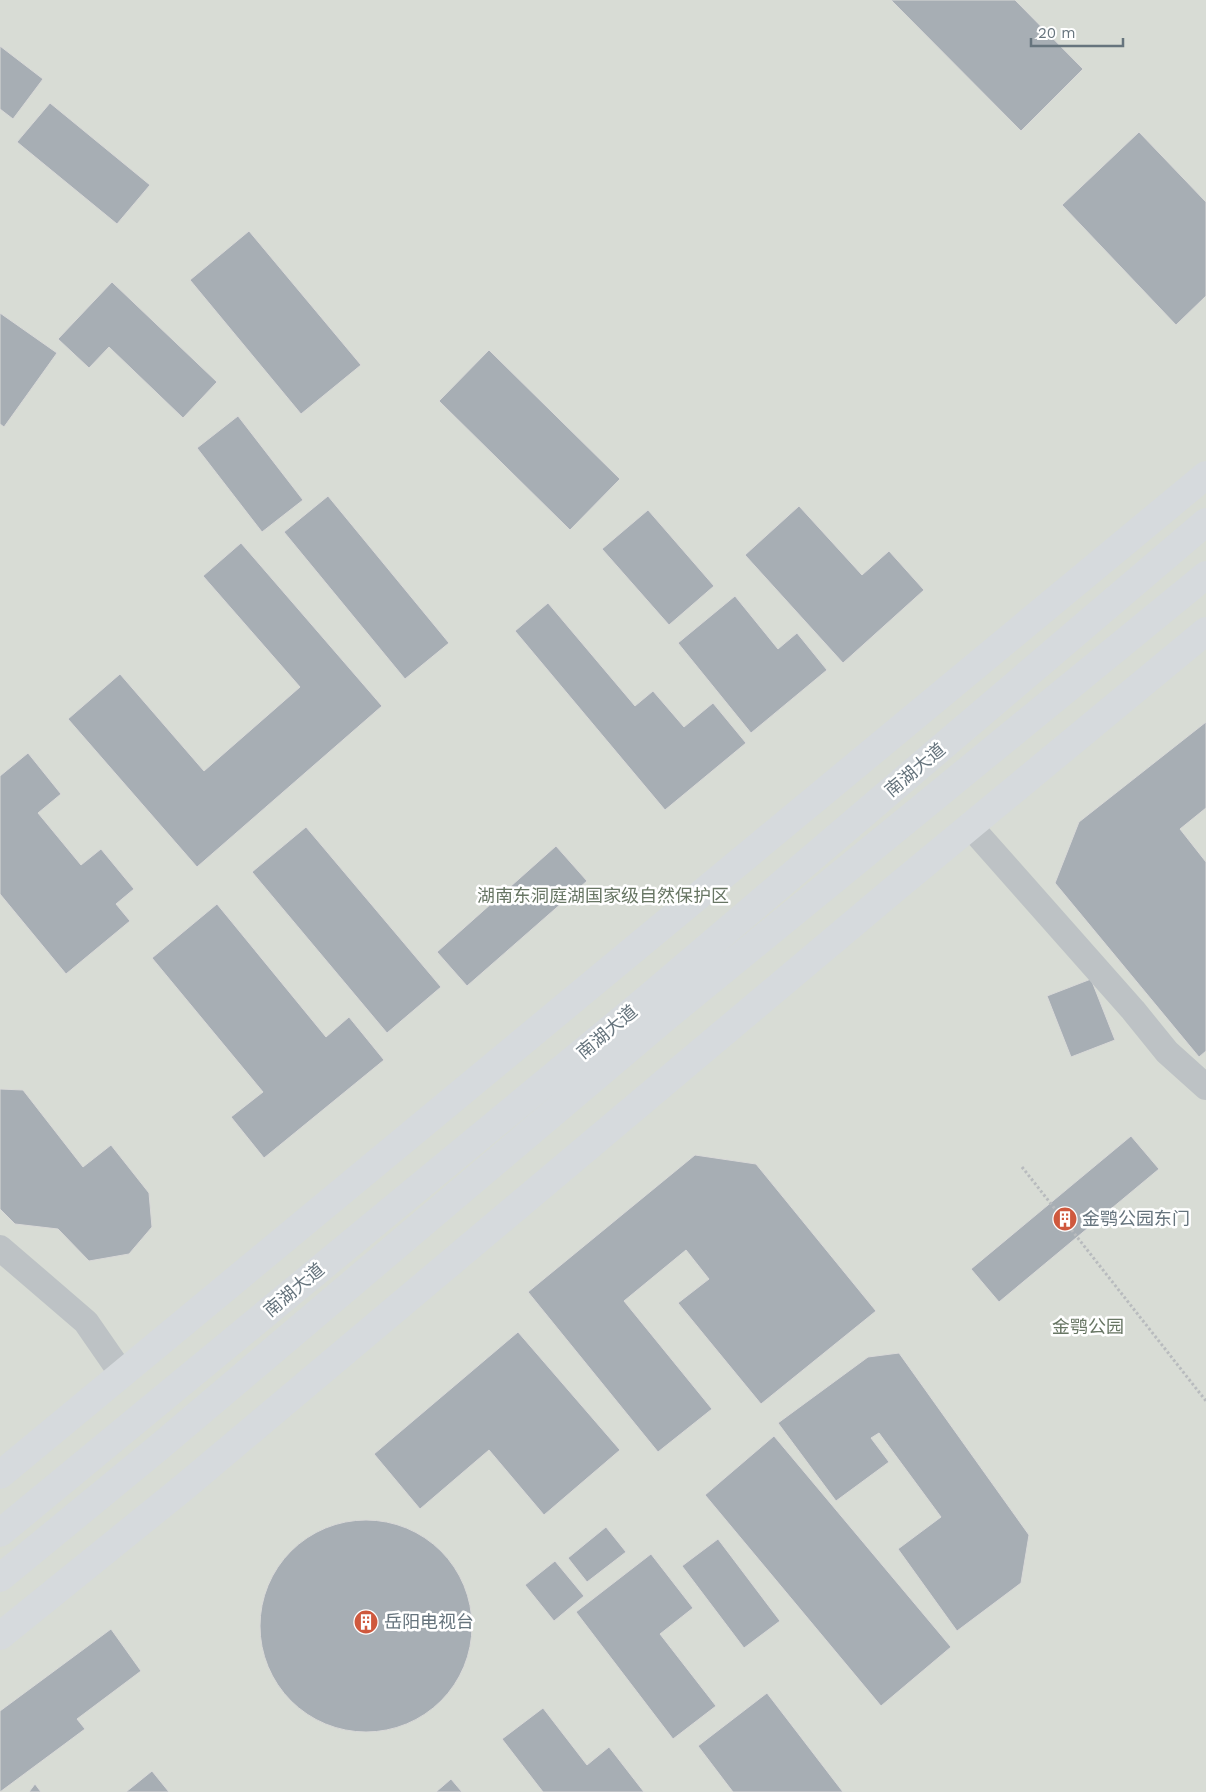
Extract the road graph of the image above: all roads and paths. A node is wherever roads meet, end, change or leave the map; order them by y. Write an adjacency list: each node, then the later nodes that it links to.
1 (1206, 475): 9 (main road)
2 (1206, 522): 12 (main road, 南湖大道)
3 (1206, 575): 13 (main road, 南湖大道)
4 (1206, 630): 5 (main road)
5 (970, 826): 6 (street); 14 (main road)
6 (1206, 1087)
7 (1022, 1166): 10 (path)
8 (0, 1248): 9 (street)
9 (122, 1374): 11 (main road)
10 (1206, 1401)
11 (0, 1475)
12 (0, 1533)
13 (0, 1578)
14 (0, 1636)

